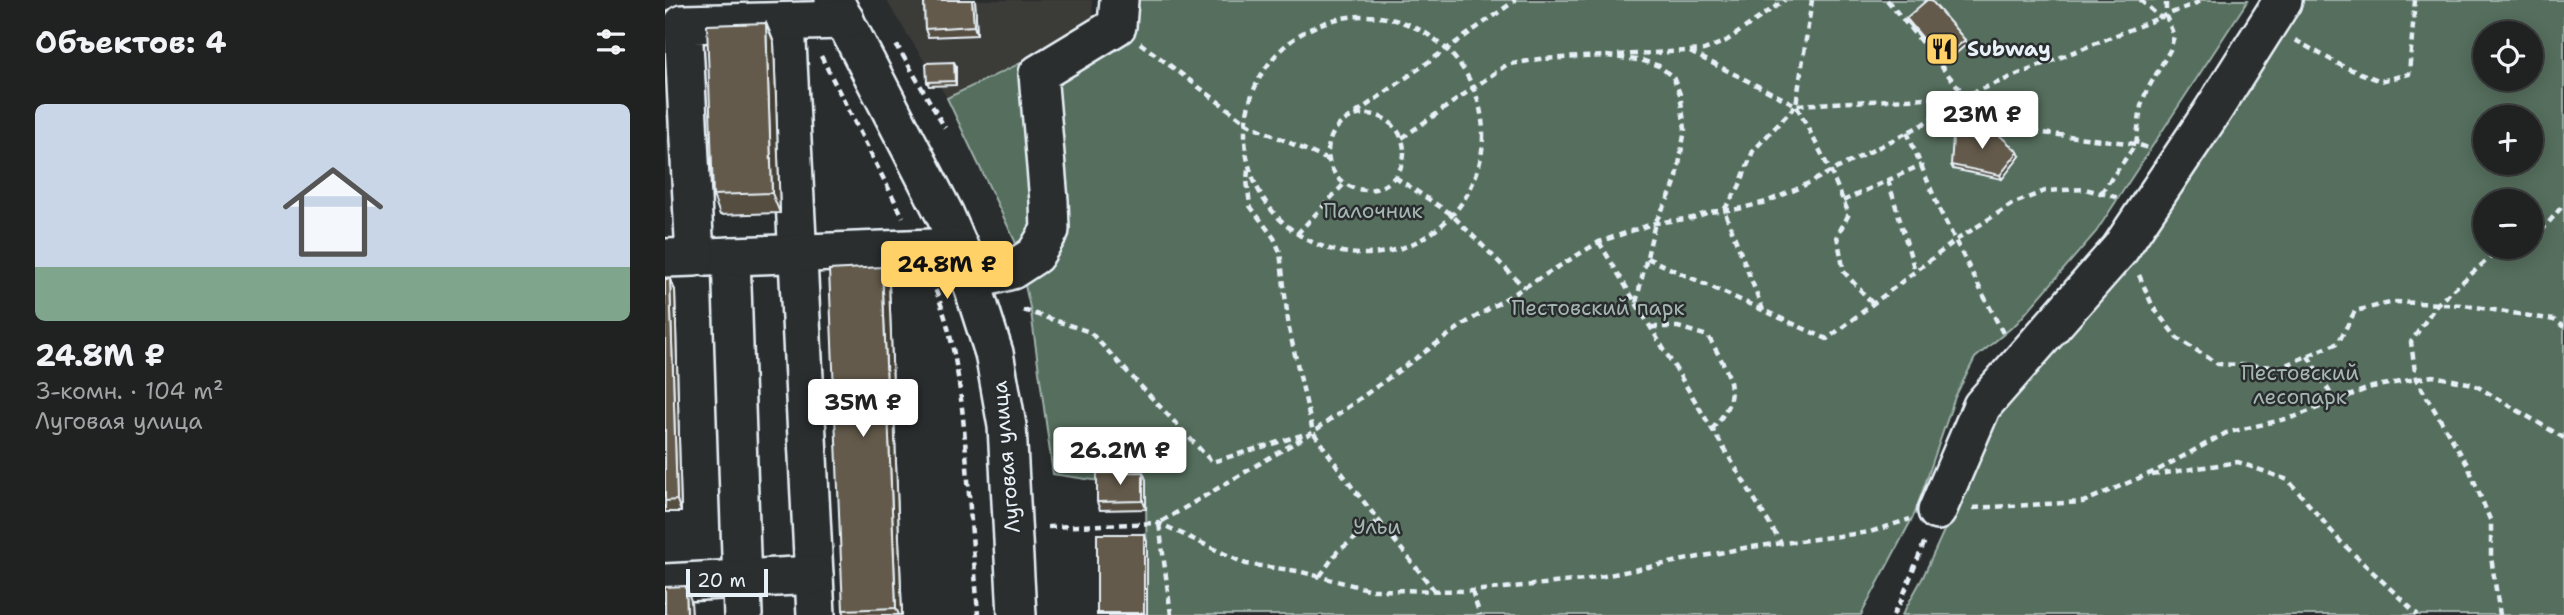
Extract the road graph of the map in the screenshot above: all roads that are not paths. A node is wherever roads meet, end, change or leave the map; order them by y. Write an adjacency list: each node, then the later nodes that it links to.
1 (2283, 0): 9 (street)
2 (839, 10): 4 (street); 5 (street, Луговая улица)
3 (1118, 13): 8 (street)
4 (794, 22): 6 (street); 7 (street)
5 (959, 247): 6 (street); 8 (street, Луговая улица)
6 (797, 253): 7 (street); 10 (street)
7 (697, 257): 11 (street)
8 (971, 281): 15 (street, Луговая улица)
9 (1937, 511)
10 (814, 575): 11 (street); 14 (street)
11 (742, 579): 12 (street); 13 (street)
12 (665, 583)
13 (743, 615)
14 (816, 615)
15 (1017, 615)

